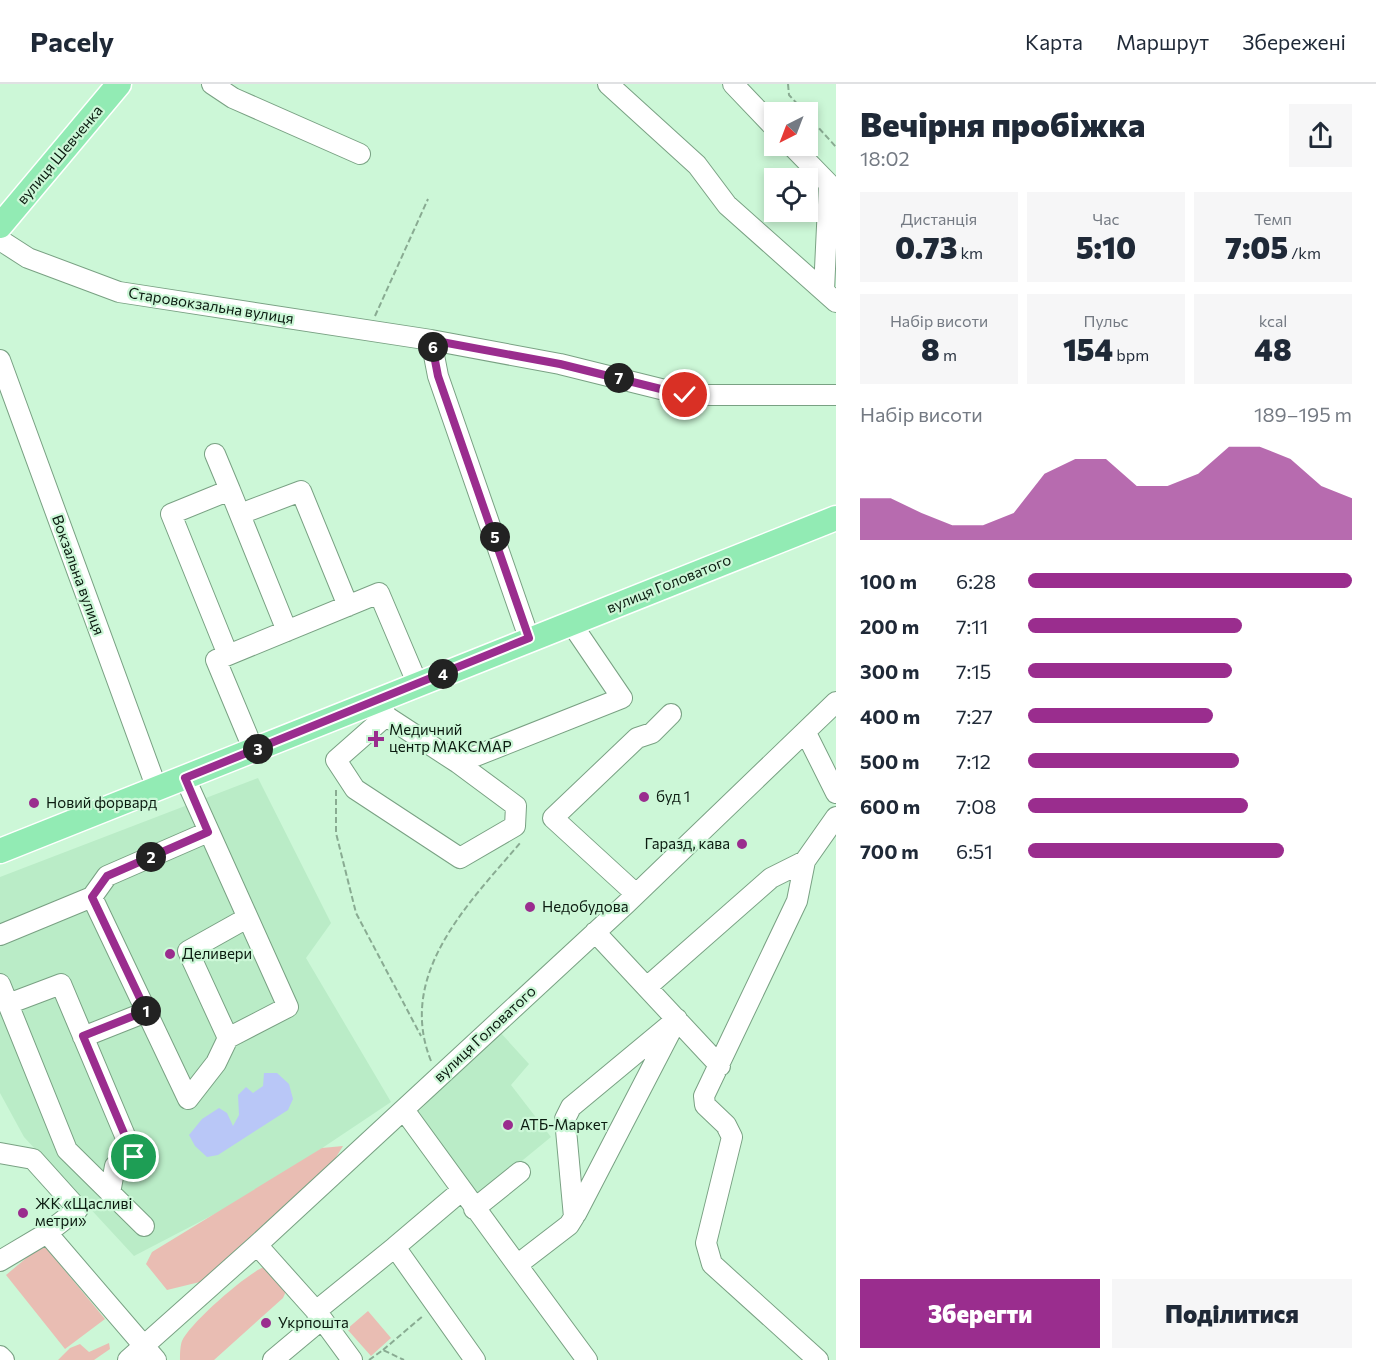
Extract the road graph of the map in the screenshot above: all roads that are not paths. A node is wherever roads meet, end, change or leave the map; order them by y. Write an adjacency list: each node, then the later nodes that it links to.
1 (119, 84): 8 (main road, вулиця Шевченка)
2 (212, 84): 6 (street)
3 (608, 84): 10 (street)
4 (733, 84): 5 (street)
5 (764, 117)
6 (360, 154)
7 (802, 156): 10 (street)
8 (0, 226)
9 (0, 240): 11 (street, Старовокзальна вулиця)
10 (830, 296)
11 (431, 340): 13 (street, Старовокзальна вулиця); 21 (street)
12 (0, 360): 31 (street, Вокзальна вулиця)
13 (836, 395)
14 (215, 454): 15 (street)
15 (230, 490): 16 (street); 22 (street)
16 (240, 514): 18 (street); 20 (street)
17 (836, 518): 19 (main road, вулиця Головатого)
18 (348, 606): 20 (street); 23 (street)
19 (571, 623): 21 (main road, вулиця Головатого); 29 (street)
20 (287, 631): 22 (street)
21 (529, 638): 23 (main road, вулиця Головатого)
22 (228, 655): 28 (street)
23 (418, 685): 25 (main road, вулиця Головатого)
24 (836, 702): 27 (street, вулиця Головатого)
25 (383, 708): 28 (main road, вулиця Головатого); 29 (street); 29 (street)
26 (671, 714): 37 (street)
27 (807, 733): 32 (street); 37 (street, вулиця Головатого)
28 (254, 751): 30 (main road, вулиця Головатого)
29 (458, 763)
30 (185, 778): 31 (main road, вулиця Головатого); 34 (street)
31 (157, 789): 35 (main road, вулиця Головатого)
32 (836, 793)
33 (836, 817): 36 (street)
34 (208, 832): 38 (street); 39 (street)
35 (0, 851)
36 (805, 861): 43 (street); 49 (street)
37 (636, 894): 40 (street, вулиця Головатого)
38 (92, 897): 41 (street); 45 (street)
39 (248, 918): 48 (street); 48 (street)
40 (595, 932): 43 (street); 50 (street, вулиця Головатого)
41 (0, 935)
42 (0, 984): 44 (street)
43 (647, 987): 46 (street)
44 (8, 1004): 47 (street); 54 (street)
45 (146, 1011): 47 (street); 48 (street)
46 (677, 1020): 49 (street); 56 (street); 56 (street)
47 (83, 1036): 54 (street)
48 (228, 1038)
49 (720, 1066): 70 (street)
50 (404, 1110): 53 (street); 59 (street, вулиця Головатого)
51 (0, 1153): 58 (street)
52 (520, 1172): 55 (street)
53 (461, 1191): 55 (street); 60 (street)
54 (110, 1193): 57 (street)
55 (474, 1209): 62 (street)
56 (574, 1217): 62 (street)
57 (144, 1227)
58 (47, 1233): 61 (street); 64 (street)
59 (257, 1245): 63 (street); 64 (street, вулиця Головатого)
60 (395, 1247): 63 (street); 68 (street)
61 (0, 1261)
62 (517, 1265): 69 (street)
63 (319, 1315): 66 (street); 67 (street)
64 (151, 1352): 65 (street, вулиця Головатого)
65 (128, 1360)
66 (273, 1360)
67 (352, 1360)
68 (475, 1360)
69 (587, 1360)
70 (818, 1360)

